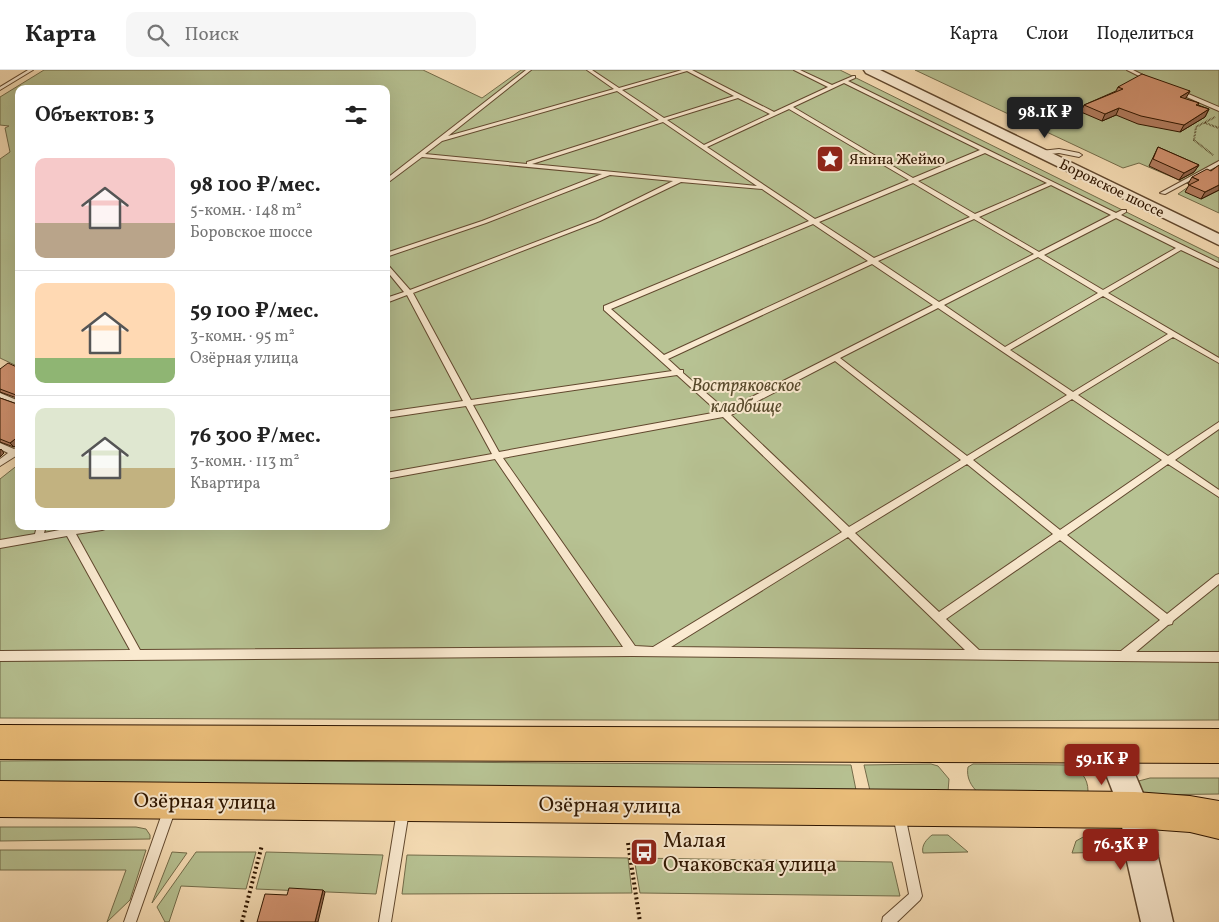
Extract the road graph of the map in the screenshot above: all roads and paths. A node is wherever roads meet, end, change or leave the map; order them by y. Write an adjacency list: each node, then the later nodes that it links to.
1 (29, 70): 13 (lane)
2 (529, 70): 24 (lane)
3 (589, 70): 14 (lane)
4 (688, 70): 14 (lane); 16 (lane)
5 (796, 70): 12 (lane)
6 (870, 70): 27 (street, Боровское шоссе)
7 (1138, 70): 8 (lane)
8 (1130, 71): 11 (lane)
9 (853, 77): 10 (lane)
10 (844, 81): 12 (lane); 26 (lane)
11 (1157, 82)
12 (830, 86): 17 (lane)
13 (0, 89)
14 (618, 90): 21 (lane); 24 (lane)
15 (1175, 90): 18 (lane)
16 (738, 96): 19 (lane); 21 (lane)
17 (789, 107): 19 (lane); 35 (lane)
18 (1219, 109)
19 (774, 114): 25 (lane)
20 (1219, 115): 22 (path)
21 (663, 120): 25 (lane); 31 (lane)
22 (1204, 123): 23 (path); 30 (path)
23 (1219, 128)
24 (442, 139): 28 (lane)
25 (703, 147): 37 (lane)
26 (986, 150): 35 (lane); 36 (lane)
27 (1040, 153): 29 (lane); 42 (street, Боровское шоссе)
28 (421, 155): 31 (lane); 33 (lane)
29 (1079, 155)
30 (1219, 162): 38 (lane)
31 (524, 165): 32 (lane)
32 (610, 173): 34 (lane); 44 (lane)
33 (390, 179)
34 (680, 180): 37 (lane); 49 (lane)
35 (914, 180): 40 (lane); 41 (lane)
36 (1052, 183): 39 (lane); 40 (lane)
37 (764, 188): 41 (lane)
38 (1163, 193)
39 (1121, 213): 43 (lane); 45 (lane)
40 (975, 217): 45 (lane); 46 (lane)
41 (814, 222): 46 (lane); 55 (lane)
42 (1219, 240)
43 (1182, 248): 47 (lane); 50 (lane)
44 (390, 254)
45 (1039, 255): 50 (lane); 52 (lane)
46 (873, 261): 52 (lane); 55 (lane)
47 (1219, 266)
48 (390, 271): 49 (lane)
49 (408, 292): 51 (lane); 62 (lane)
50 (1104, 293): 53 (lane); 54 (lane)
51 (390, 299)
52 (939, 306): 54 (lane); 56 (lane)
53 (1173, 334): 57 (lane); 59 (lane)
54 (1006, 350): 59 (lane)
55 (664, 358): 58 (lane)
56 (835, 358): 63 (lane); 70 (lane)
57 (1219, 361)
58 (680, 372): 62 (lane); 63 (lane)
59 (1072, 395): 70 (lane); 71 (lane)
60 (0, 396): 61 (lane)
61 (15, 402)
62 (469, 405): 64 (lane); 69 (lane)
63 (726, 414): 69 (lane); 78 (lane)
64 (390, 415)
65 (1219, 424): 71 (lane)
66 (0, 446): 67 (lane)
67 (15, 451)
68 (15, 452): 72 (lane)
69 (497, 456): 73 (lane); 85 (lane)
70 (967, 460): 78 (lane); 79 (lane)
71 (1168, 460): 74 (lane); 79 (lane)
72 (0, 463)
73 (390, 475)
74 (1219, 494)
75 (41, 530): 80 (lane)
76 (81, 530): 77 (lane)
77 (70, 532): 80 (lane); 87 (lane)
78 (849, 532): 83 (lane); 86 (lane)
79 (1060, 534): 83 (lane); 84 (lane)
80 (38, 538): 81 (lane)
81 (0, 544)
82 (1219, 578): 84 (lane)
83 (939, 618): 88 (lane)
84 (1168, 621): 90 (lane)
85 (632, 651): 86 (lane); 87 (lane)
86 (655, 651): 88 (lane)
87 (137, 654): 89 (lane)
88 (977, 654): 90 (lane)
89 (0, 656)
90 (1123, 656): 91 (lane)
91 (1219, 658)
92 (0, 742): 93 (main road)
93 (1110, 746): 94 (main road); 99 (street)
94 (1219, 746)
95 (0, 799): 96 (main road, Озёрная улица)
96 (172, 801): 97 (main road, Озёрная улица); 103 (lane)
97 (404, 803): 98 (main road, Озёрная улица); 105 (lane)
98 (897, 808): 99 (main road, Озёрная улица); 107 (lane)
99 (1135, 810): 100 (main road, Озёрная улица); 108 (street)
100 (1219, 820)
101 (628, 843): 106 (path)
102 (262, 845): 104 (path)
103 (130, 922)
104 (242, 922)
105 (385, 922)
106 (640, 922)
107 (888, 922)
108 (1157, 922)

